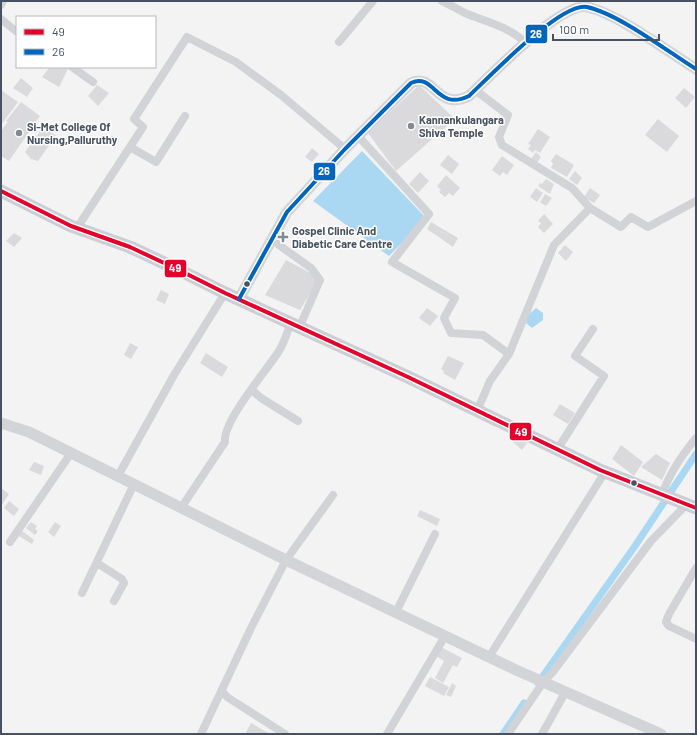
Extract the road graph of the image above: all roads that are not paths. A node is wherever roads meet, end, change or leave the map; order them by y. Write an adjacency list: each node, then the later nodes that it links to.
1 (3, 1): 5 (street)
2 (373, 1): 8 (street)
3 (442, 1): 9 (street)
4 (586, 4): 9 (main road); 11 (main road)
5 (1, 5)
6 (1, 18): 7 (street)
7 (16, 31)
8 (339, 42)
9 (526, 43): 13 (main road)
10 (73, 68): 12 (street)
11 (696, 69)
12 (93, 82)
13 (475, 90): 15 (main road); 20 (street)
14 (185, 116): 16 (street)
15 (358, 137): 17 (main road); 27 (street)
16 (130, 147): 17 (street); 21 (street)
17 (346, 149): 22 (main road)
18 (1, 191): 21 (main road)
19 (696, 200): 20 (street)
20 (590, 208): 27 (street)
21 (77, 228): 23 (main road)
22 (272, 240): 24 (main road); 25 (street)
23 (225, 293): 24 (main road); 36 (street)
24 (239, 299): 25 (main road)
25 (296, 324): 28 (street); 29 (main road)
26 (592, 329): 33 (street)
27 (509, 354): 29 (street)
28 (252, 390): 30 (street); 41 (street)
29 (477, 411): 33 (main road)
30 (298, 421)
31 (1, 422): 34 (main road)
32 (696, 438): 39 (street)
33 (557, 450): 35 (main road)
34 (71, 453): 36 (main road); 43 (street)
35 (605, 472): 39 (main road); 52 (street)
36 (118, 476): 37 (main road)
37 (134, 484): 41 (main road); 45 (street)
38 (333, 495): 44 (street)
39 (662, 495): 40 (main road)
40 (687, 504): 53 (street)
41 (182, 508): 44 (main road)
42 (435, 534): 49 (street)
43 (10, 542)
44 (286, 560): 49 (main road); 54 (street)
45 (97, 563): 47 (street); 48 (street)
46 (696, 568): 51 (street)
47 (82, 593)
48 (114, 601)
49 (396, 612): 50 (main road)
50 (445, 636): 52 (main road); 59 (street)
51 (696, 639)
52 (489, 657): 53 (main road)
53 (544, 681): 55 (main road); 60 (street)
54 (222, 691): 57 (street); 58 (street)
55 (566, 691): 56 (main road); 61 (street)
56 (650, 732): 62 (main road)
57 (201, 734)
58 (285, 734)
59 (387, 734)
60 (508, 734)
61 (542, 734)
62 (661, 734)

